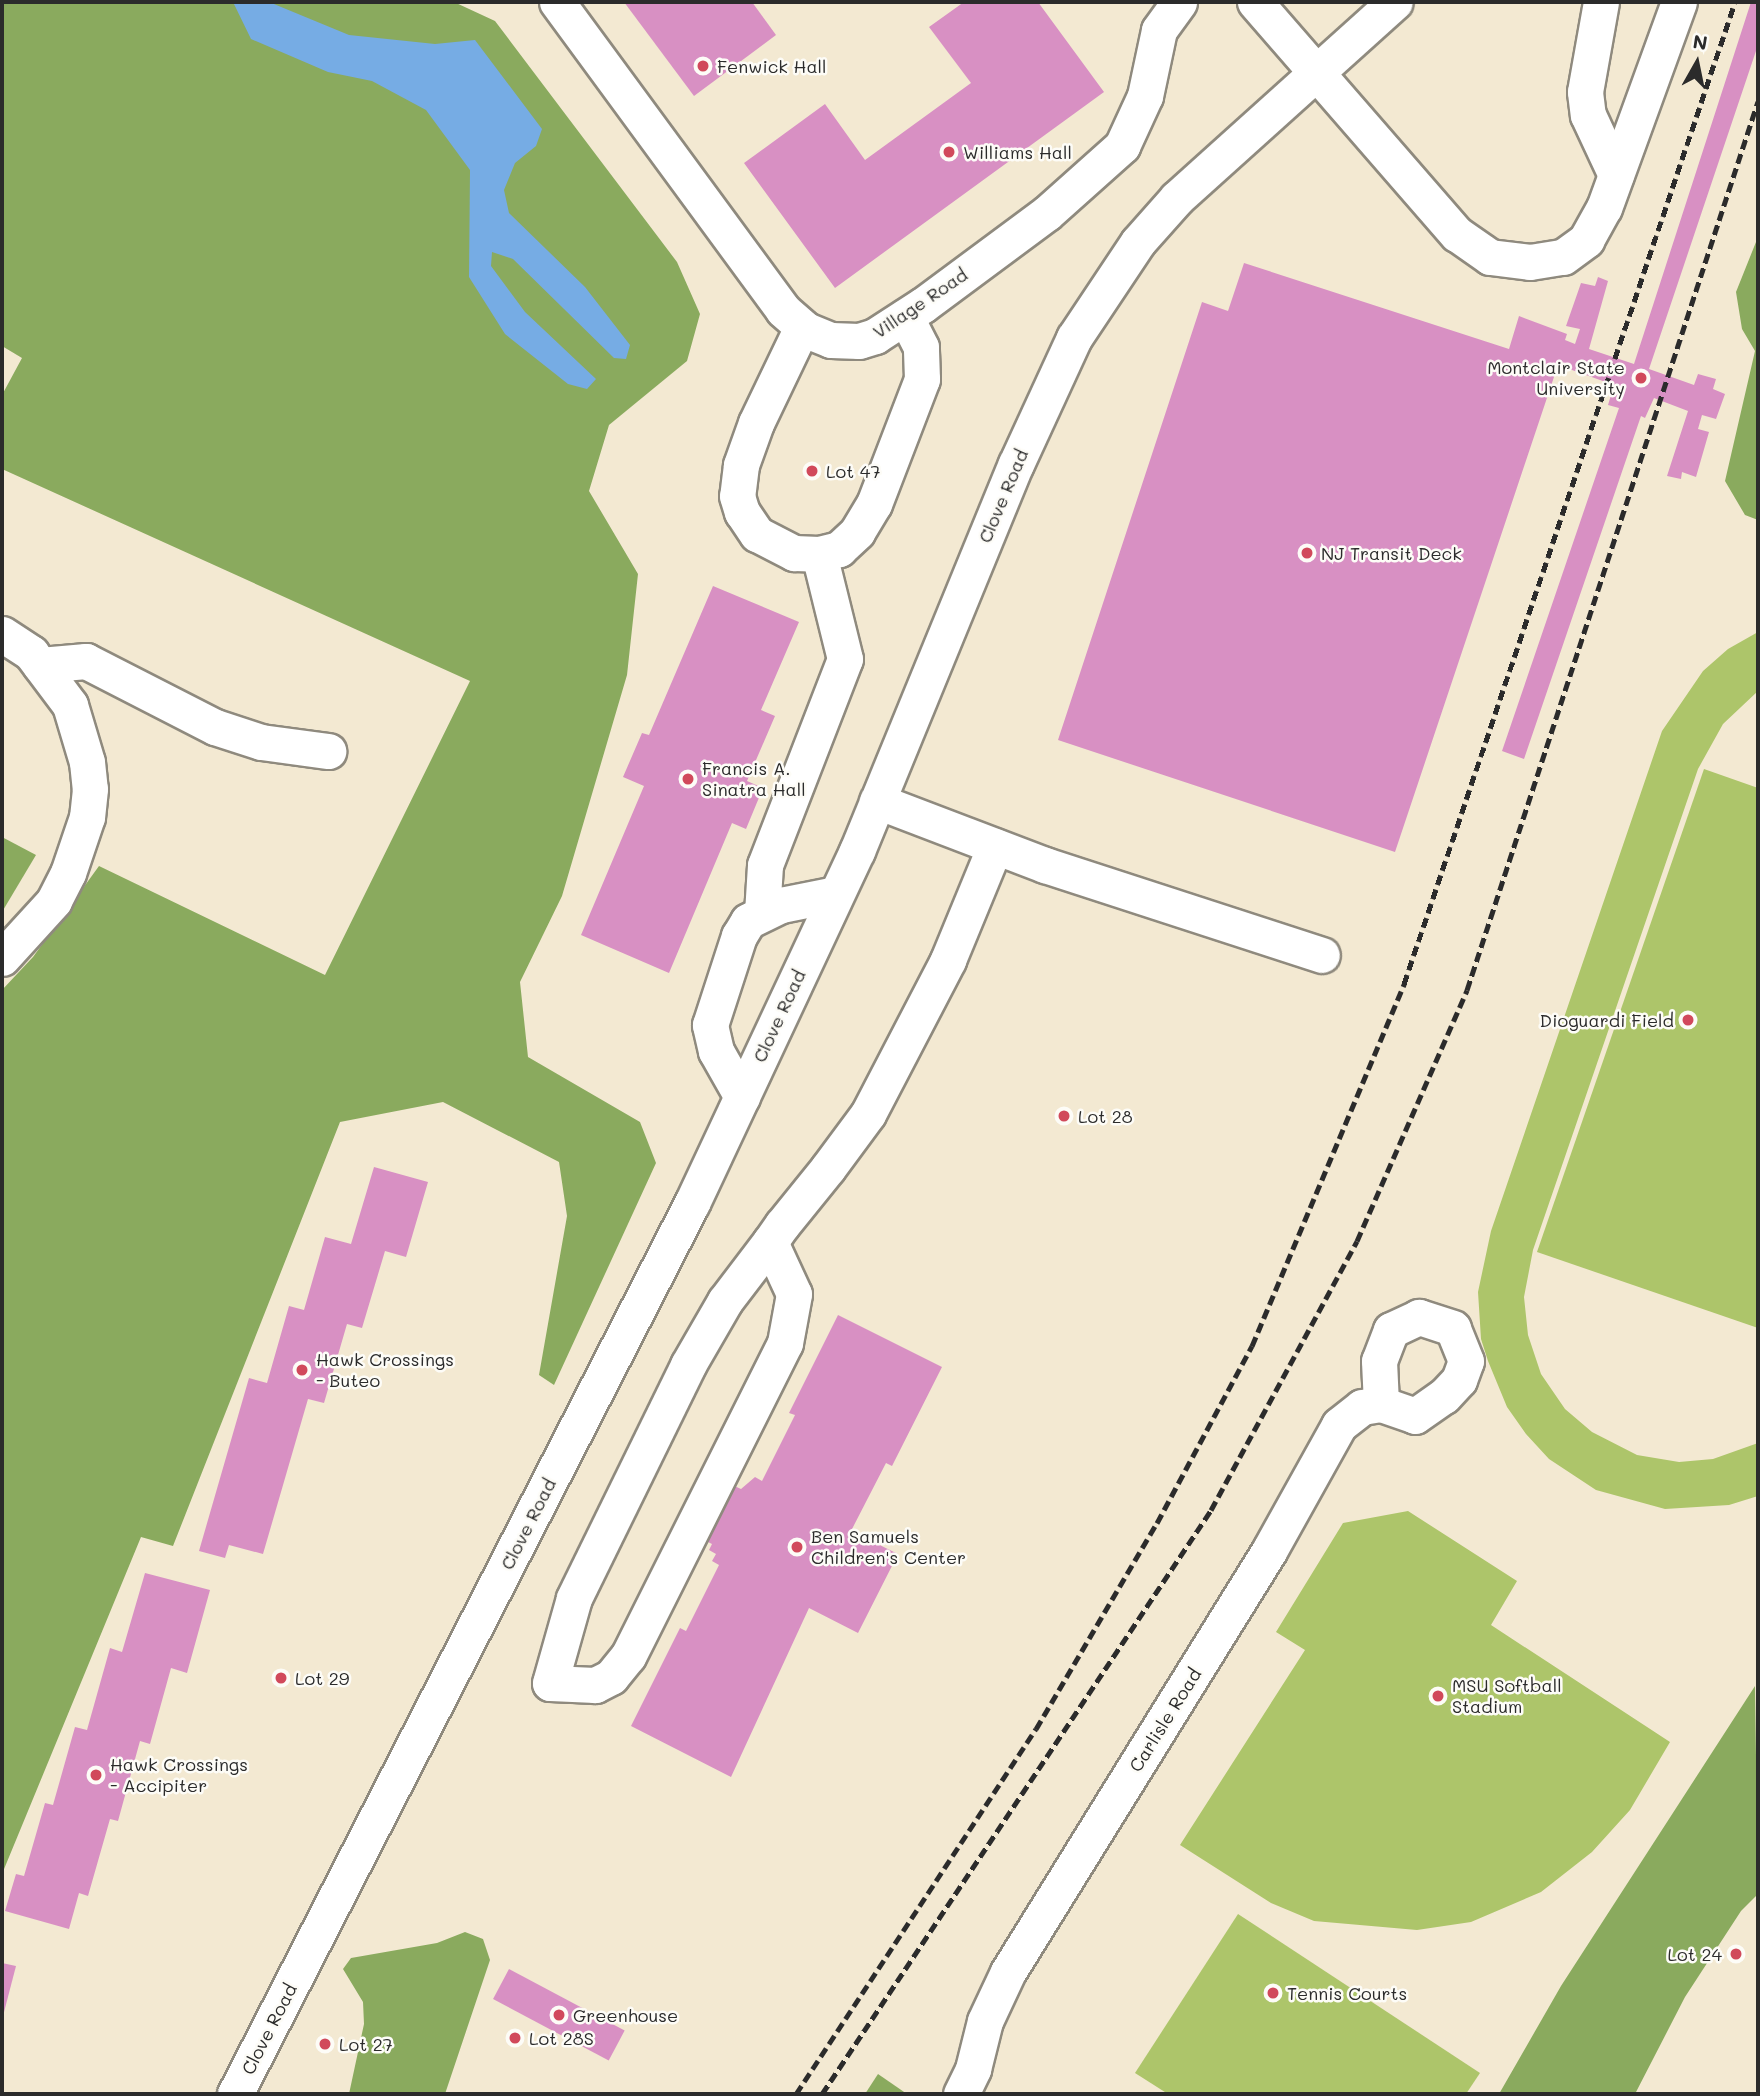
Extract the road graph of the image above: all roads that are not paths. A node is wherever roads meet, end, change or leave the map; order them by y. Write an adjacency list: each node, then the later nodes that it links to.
1 (557, 2): 10 (street, Village Road)
2 (1179, 2): 9 (street, Village Road)
3 (1255, 2): 7 (street)
4 (1395, 2): 7 (street, Clove Road)
5 (1601, 2): 8 (street)
6 (1679, 2): 8 (street)
7 (1314, 70): 8 (street); 15 (street, Clove Road)
8 (1616, 175)
9 (906, 317): 10 (street, Village Road); 11 (street)
10 (802, 327): 11 (street)
11 (818, 554): 18 (street)
12 (2, 634): 13 (street)
13 (40, 665): 14 (street); 20 (street)
14 (328, 751)
15 (877, 801): 16 (street); 17 (street, Clove Road)
16 (995, 846): 19 (street); 22 (street)
17 (835, 894): 18 (street); 21 (street, Clove Road)
18 (762, 913): 21 (street)
19 (1322, 955)
20 (2, 958)
21 (742, 1097): 24 (street, Clove Road)
22 (770, 1242): 22 (street)
23 (1381, 1404): 23 (street); 25 (street, Carlisle Road)
24 (235, 2094)
25 (961, 2094)

